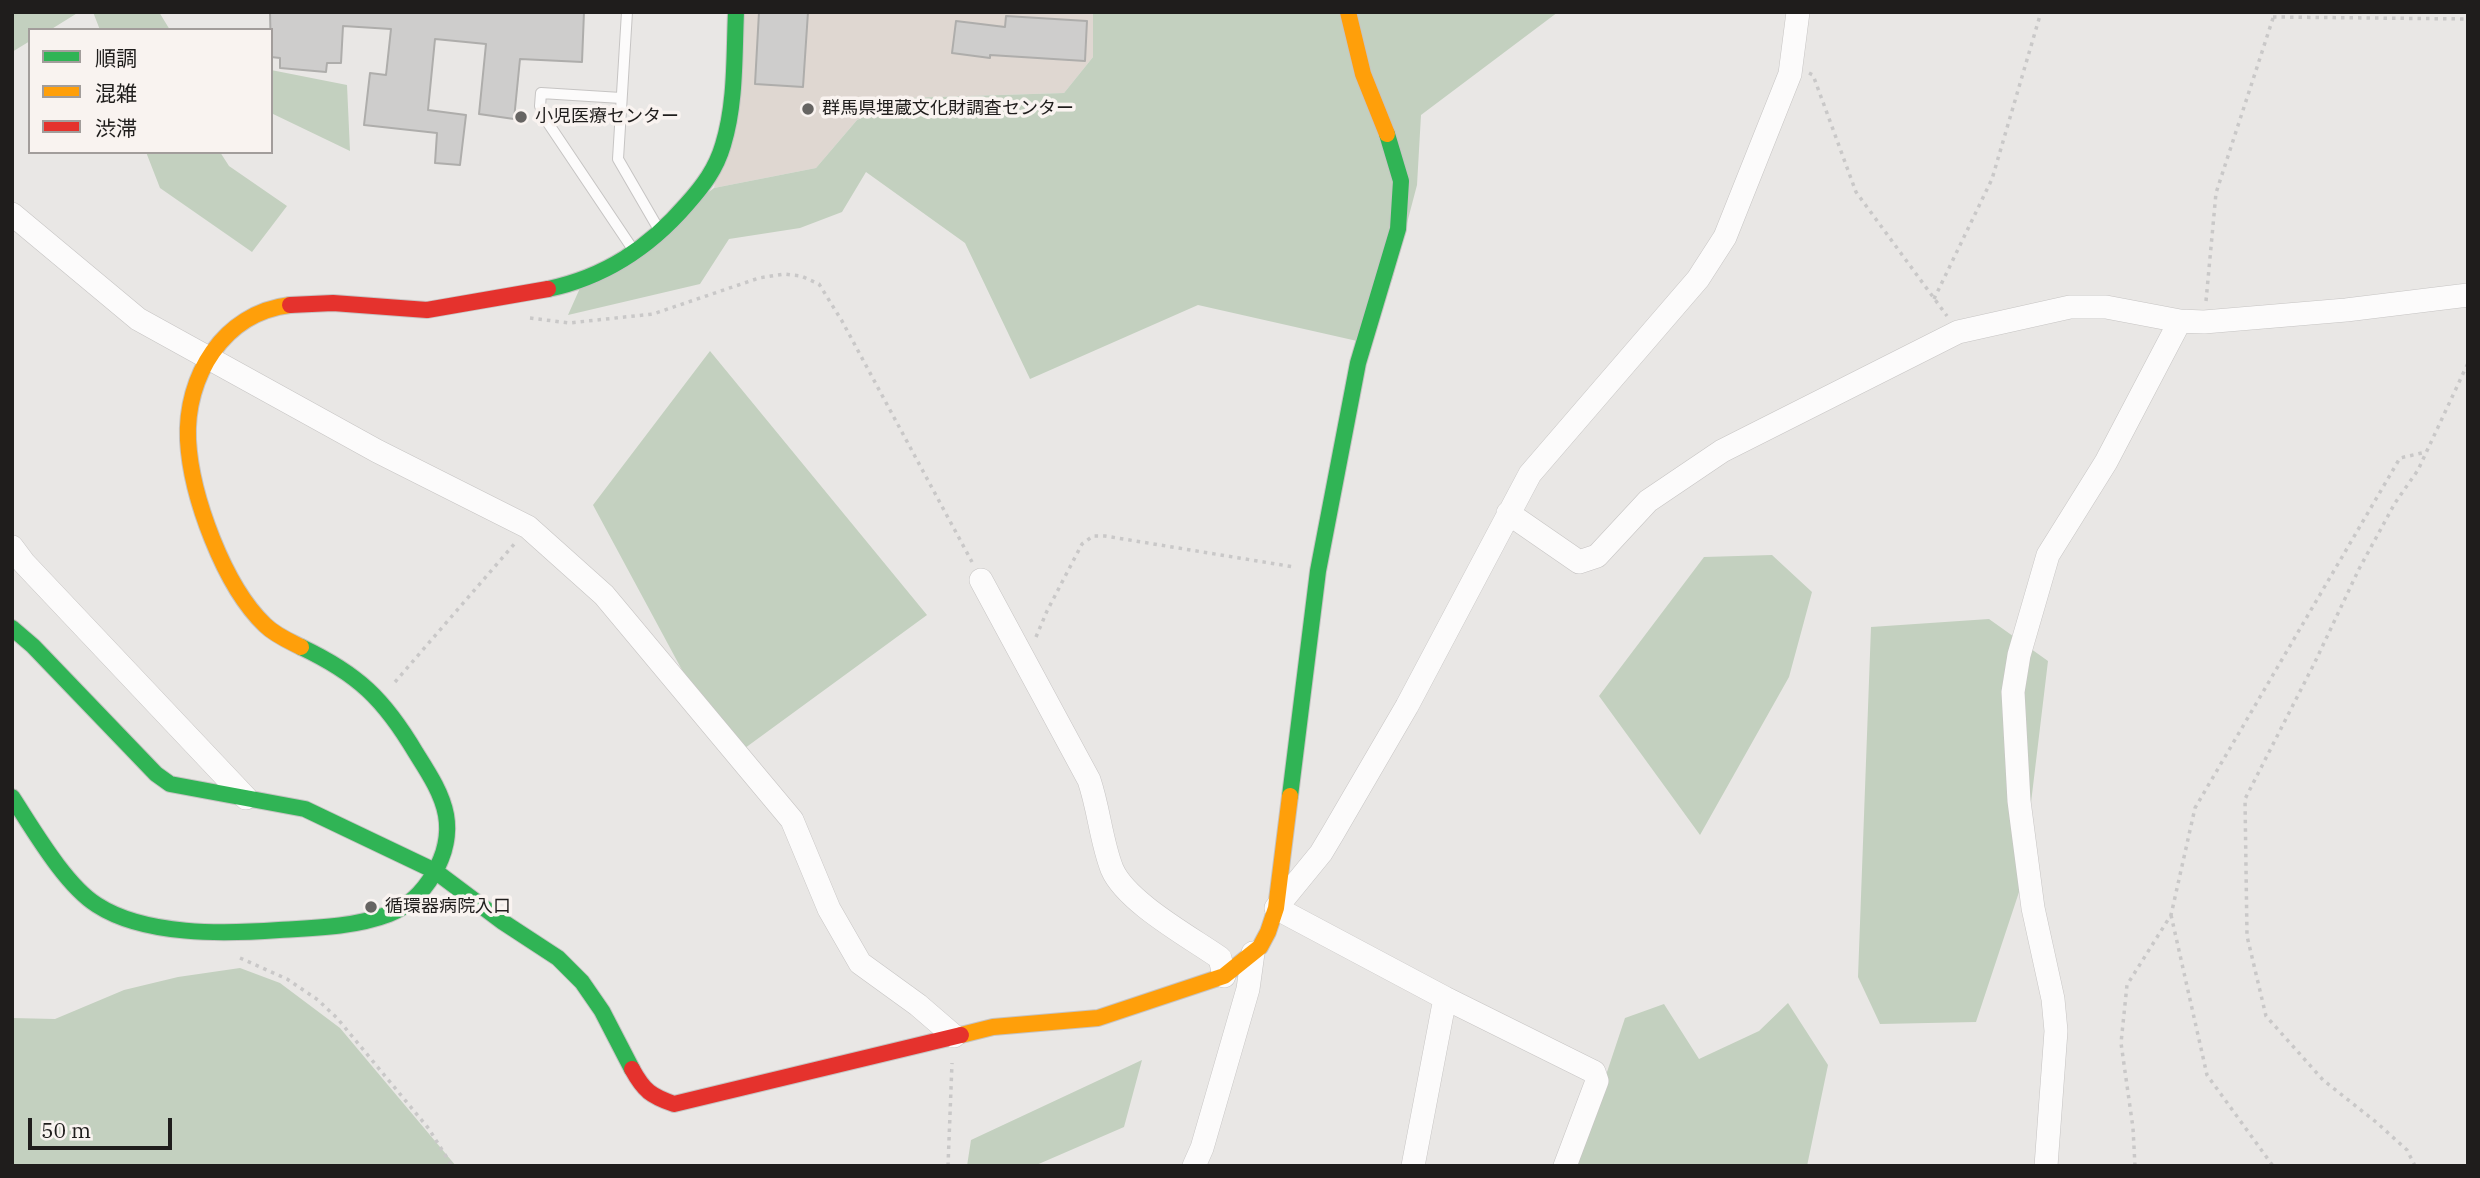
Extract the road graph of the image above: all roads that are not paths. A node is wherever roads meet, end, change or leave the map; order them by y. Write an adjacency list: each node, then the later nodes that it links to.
1 (627, 12): 5 (lane)
2 (736, 12): 7 (street)
3 (1348, 12): 19 (street)
4 (1798, 12): 12 (street)
5 (621, 99): 7 (lane); 8 (lane)
6 (12, 214): 11 (street)
7 (661, 234): 8 (street)
8 (636, 253): 11 (street)
9 (2468, 295): 10 (street)
10 (2180, 321): 12 (street); 27 (street)
11 (207, 358): 18 (street); 23 (street)
12 (1508, 513): 19 (street)
13 (12, 547): 17 (street)
14 (981, 580): 21 (street)
15 (12, 628): 17 (street)
16 (12, 797): 18 (street)
17 (246, 798): 18 (street)
18 (435, 871): 23 (street)
19 (1276, 908): 20 (street); 22 (street)
20 (1253, 953): 21 (street); 24 (street)
21 (1224, 976): 23 (street)
22 (1446, 998): 25 (street); 26 (street)
23 (954, 1036)
24 (1194, 1166)
25 (1413, 1166)
26 (1565, 1166)
27 (2046, 1166)

